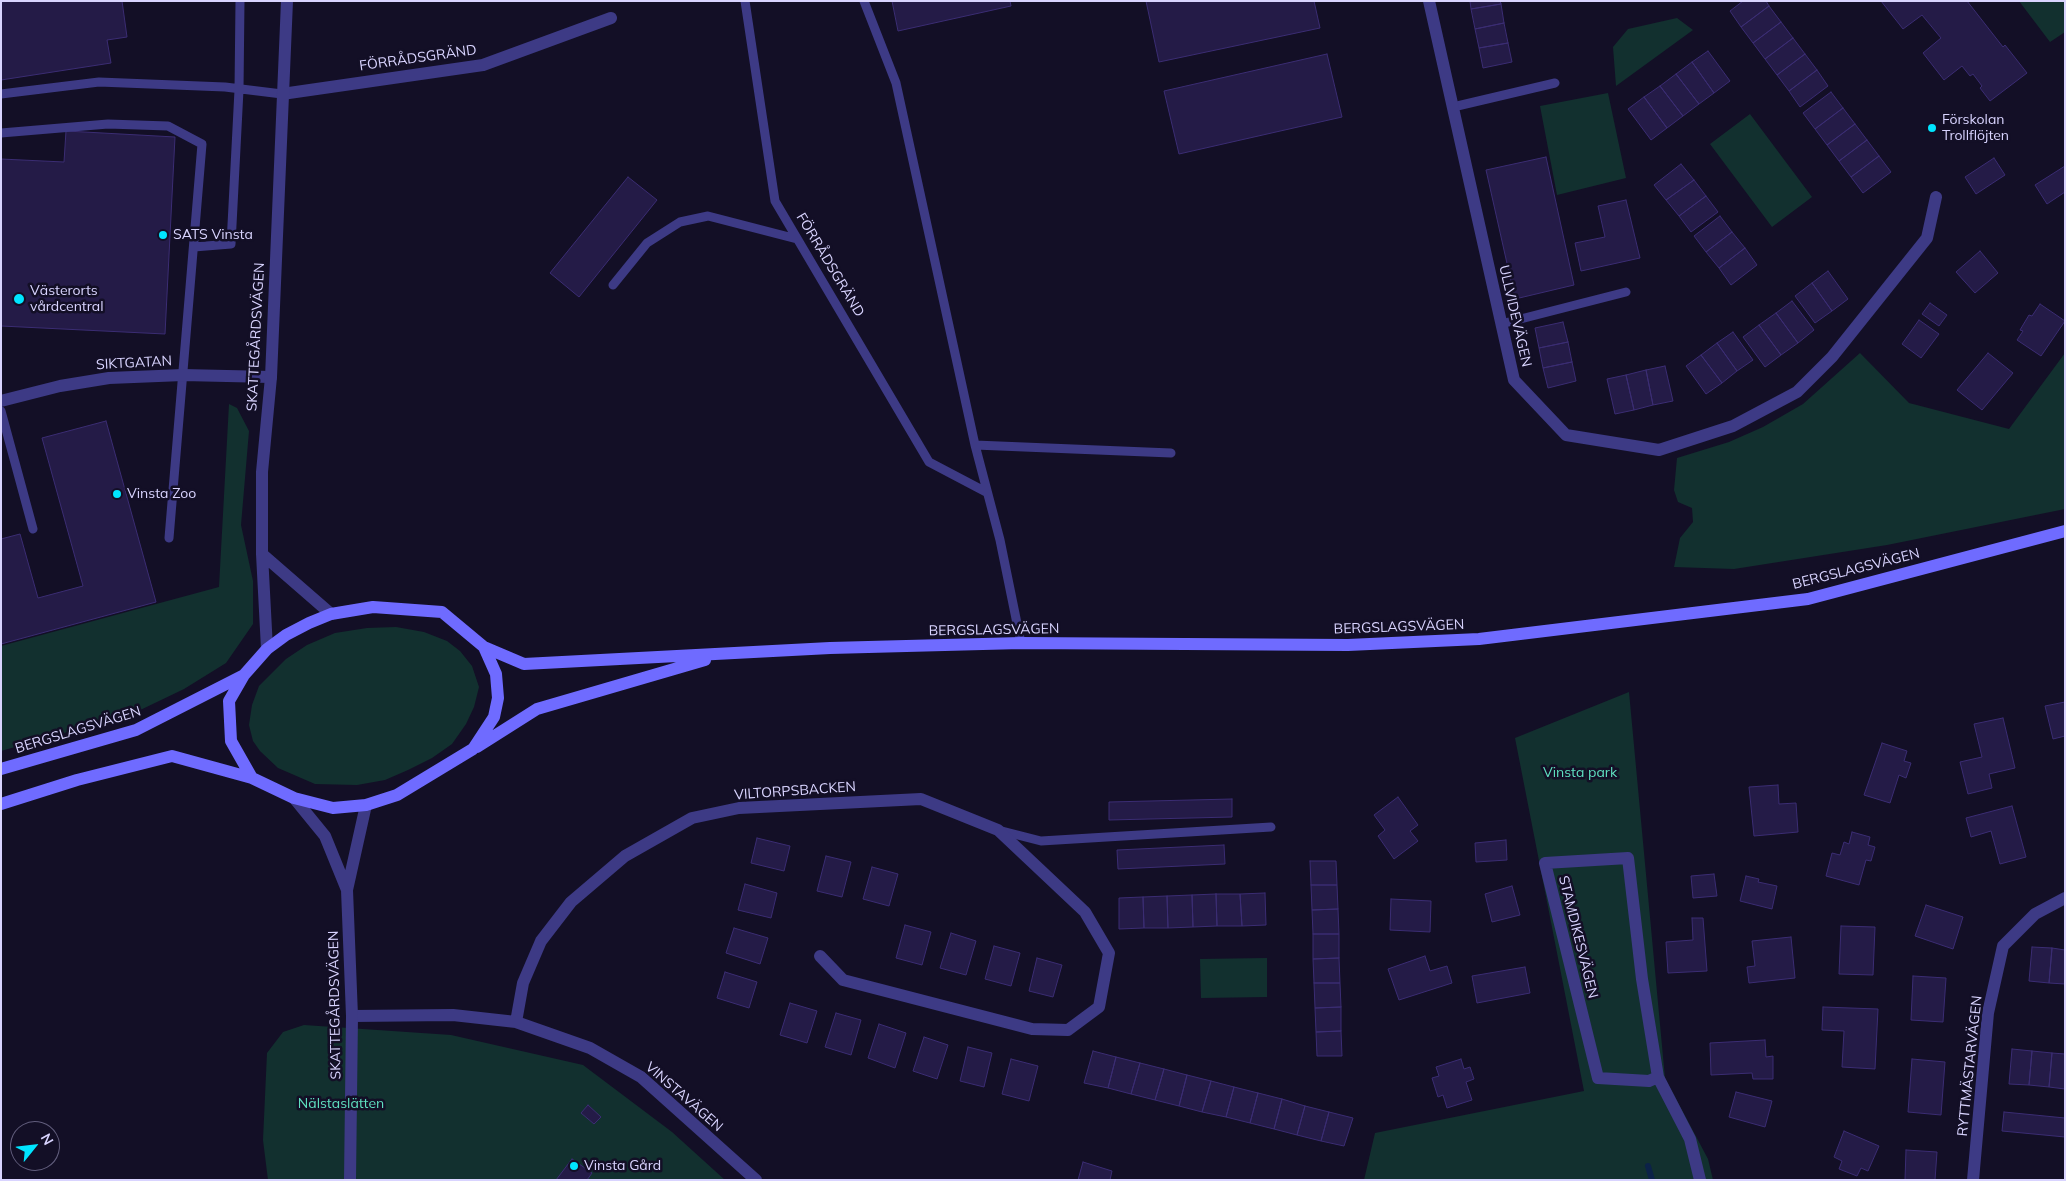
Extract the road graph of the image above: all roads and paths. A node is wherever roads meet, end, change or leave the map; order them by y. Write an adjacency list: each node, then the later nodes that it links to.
1 (240, 1): 8 (lane)
2 (287, 1): 10 (street, SKATTEGÅRDSVÄGEN)
3 (745, 1): 14 (lane, FÖRRÅDSGRÄND)
4 (864, 1): 23 (lane)
5 (1429, 1): 11 (street, ULLVIDEVÄGEN)
6 (611, 18): 10 (street, FÖRRÅDSGRÄND)
7 (1555, 83): 11 (lane)
8 (239, 90): 9 (lane); 10 (lane); 15 (lane)
9 (1, 94)
10 (282, 94): 20 (street, SKATTEGÅRDSVÄGEN)
11 (1453, 107): 18 (street, ULLVIDEVÄGEN)
12 (1, 133): 15 (lane)
13 (1936, 197): 18 (street, ULLVIDEVÄGEN)
14 (797, 239): 16 (lane); 25 (lane, FÖRRÅDSGRÄND)
15 (194, 247): 19 (lane)
16 (613, 285)
17 (1626, 292): 18 (lane)
18 (1501, 324)
19 (183, 375): 20 (street, SIKTGATAN); 21 (street, SIKTGATAN); 28 (lane)
20 (271, 376): 29 (street, SKATTEGÅRDSVÄGEN)
21 (1, 401)
22 (1, 411): 26 (lane)
23 (975, 445): 24 (lane); 25 (lane)
24 (1171, 453)
25 (986, 492): 31 (lane)
26 (32, 529)
27 (2065, 531): 31 (main road, BERGSLAGSVÄGEN)
28 (169, 538)
29 (262, 554): 30 (street); 33 (street, SKATTEGÅRDSVÄGEN)
30 (331, 614): 32 (main road, BERGSLAGSVÄGEN); 33 (main road, BERGSLAGSVÄGEN)
31 (1021, 643): 34 (main road, BERGSLAGSVÄGEN)
32 (484, 647): 34 (main road, BERGSLAGSVÄGEN); 36 (main road, BERGSLAGSVÄGEN)
33 (267, 649): 35 (main road, BERGSLAGSVÄGEN)
34 (724, 655): 36 (main road, BERGSLAGSVÄGEN)
35 (244, 675): 37 (main road, BERGSLAGSVÄGEN); 38 (main road, BERGSLAGSVÄGEN)
36 (473, 750): 41 (main road, BERGSLAGSVÄGEN)
37 (1, 769)
38 (252, 778): 39 (main road, BERGSLAGSVÄGEN); 40 (main road, BERGSLAGSVÄGEN)
39 (294, 798): 41 (main road, BERGSLAGSVÄGEN); 44 (street, SKATTEGÅRDSVÄGEN)
40 (1, 804)
41 (366, 805): 44 (street, SKATTEGÅRDSVÄGEN)
42 (1271, 827): 43 (lane, VILTORPSBACKEN)
43 (998, 830): 46 (street, VILTORPSBACKEN); 48 (street, VILTORPSBACKEN)
44 (347, 890): 47 (street, SKATTEGÅRDSVÄGEN)
45 (2065, 898): 53 (street, RYTTMÄSTARVÄGEN)
46 (820, 956)
47 (352, 1016): 48 (street, VINSTAVÄGEN); 50 (street, SKATTEGÅRDSVÄGEN)
48 (516, 1022): 51 (street, VINSTAVÄGEN)
49 (1658, 1077): 49 (street, STAMDIKESVÄGEN); 52 (street, STAMDIKESVÄGEN)
50 (350, 1180)
51 (756, 1180)
52 (1700, 1180)
53 (1973, 1180)

